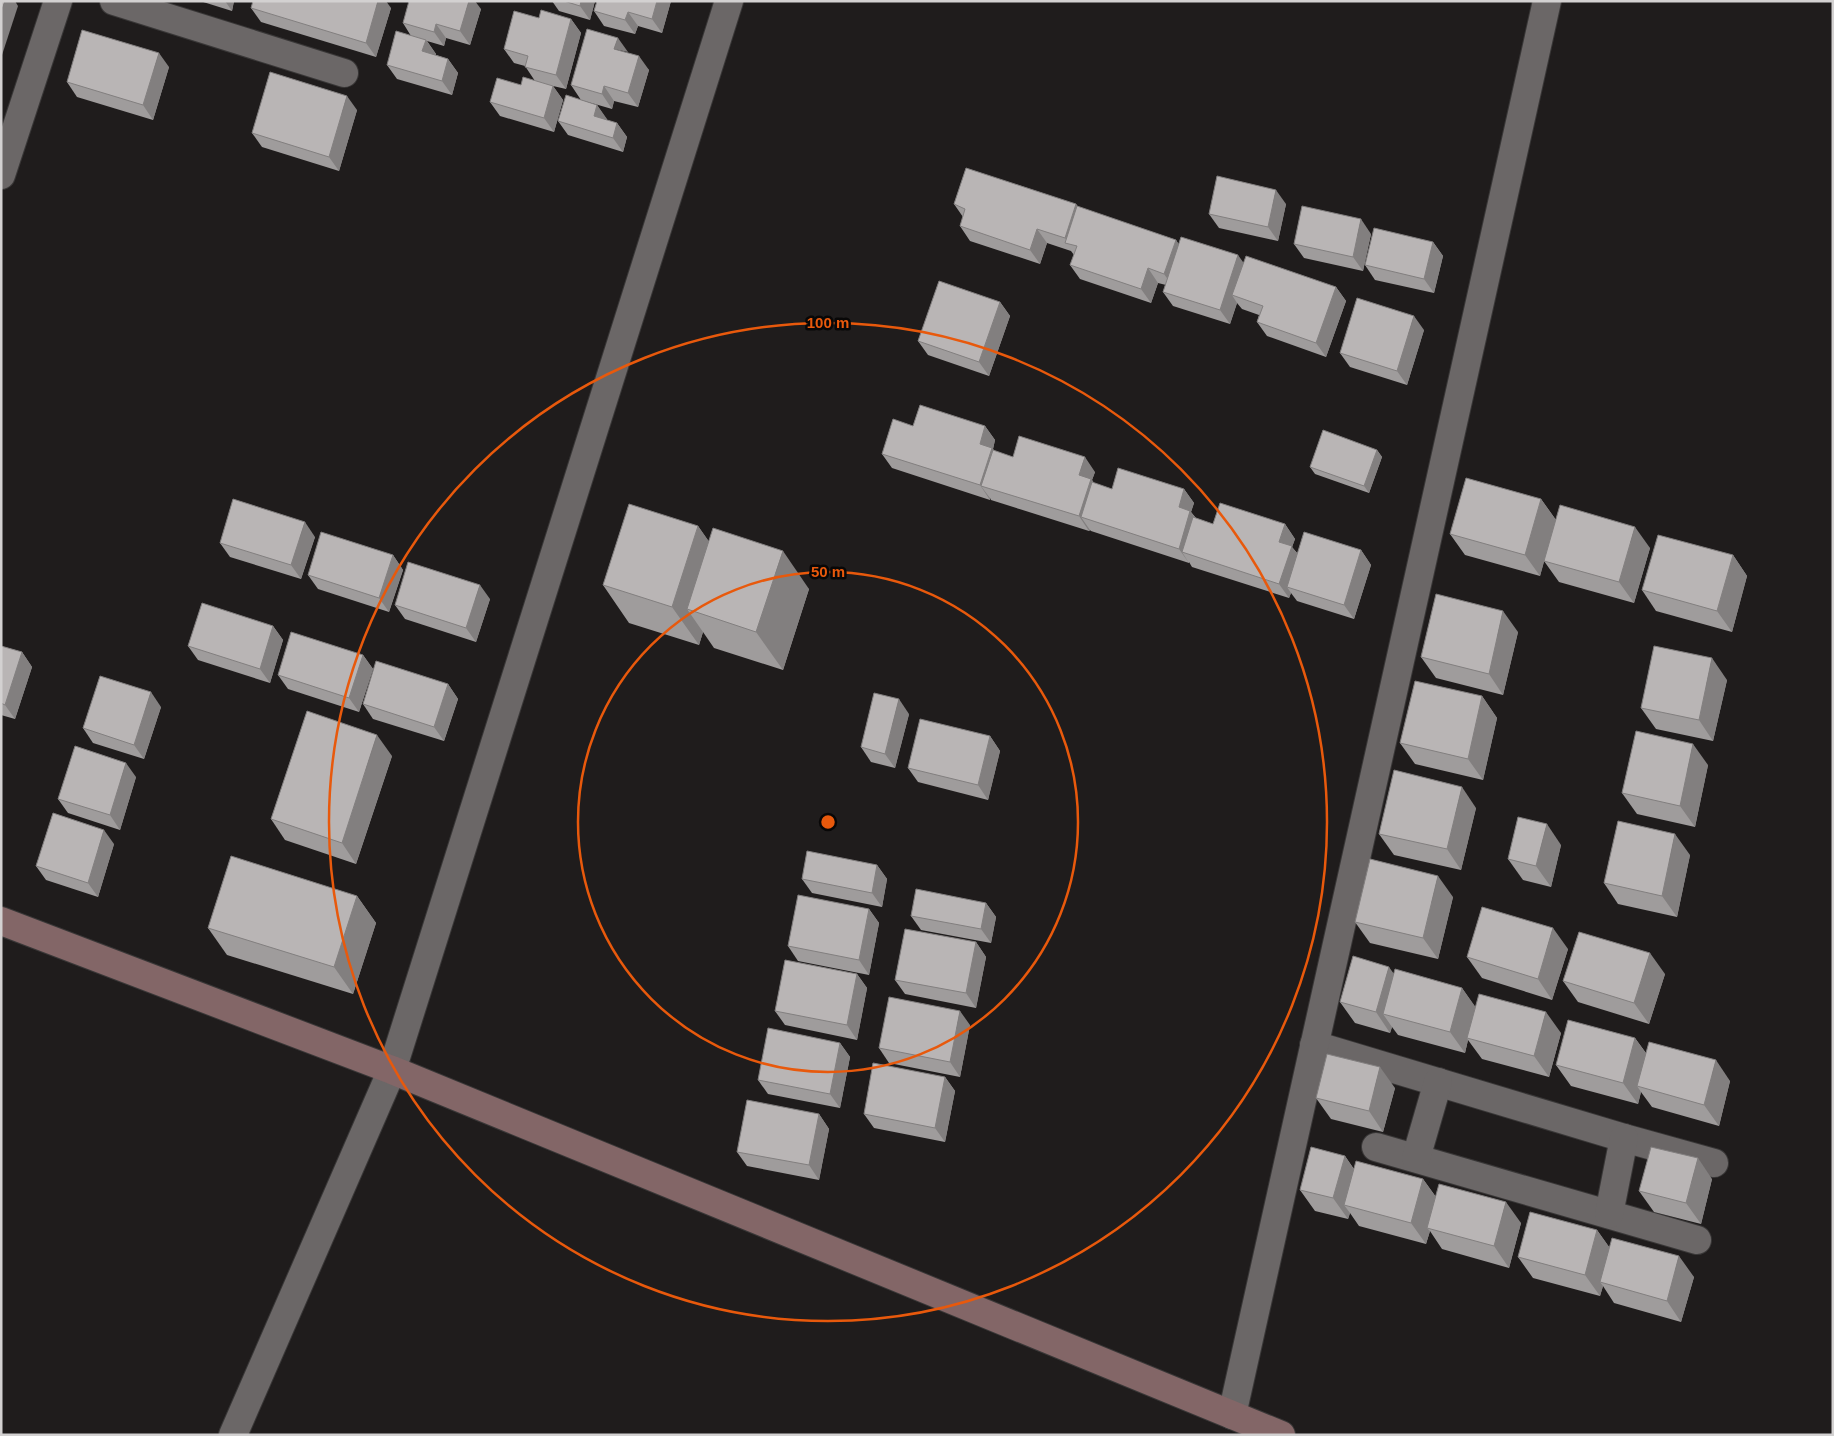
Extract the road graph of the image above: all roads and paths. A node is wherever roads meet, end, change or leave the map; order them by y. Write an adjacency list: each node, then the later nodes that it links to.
1 (58, 1): 6 (street)
2 (114, 1): 5 (street)
3 (729, 1): 9 (street)
4 (1547, 1): 8 (street)
5 (344, 73)
6 (1, 174)
7 (1, 922): 9 (street)
8 (1314, 1045): 10 (street); 17 (street)
9 (392, 1070): 17 (street); 18 (street)
10 (1438, 1082): 11 (street); 13 (street)
11 (1624, 1138): 14 (street); 15 (street)
12 (1376, 1147): 13 (street)
13 (1416, 1158): 15 (street)
14 (1714, 1163)
15 (1609, 1214): 16 (street)
16 (1697, 1240)
17 (1232, 1415): 19 (street)
18 (233, 1435)
19 (1281, 1435)

